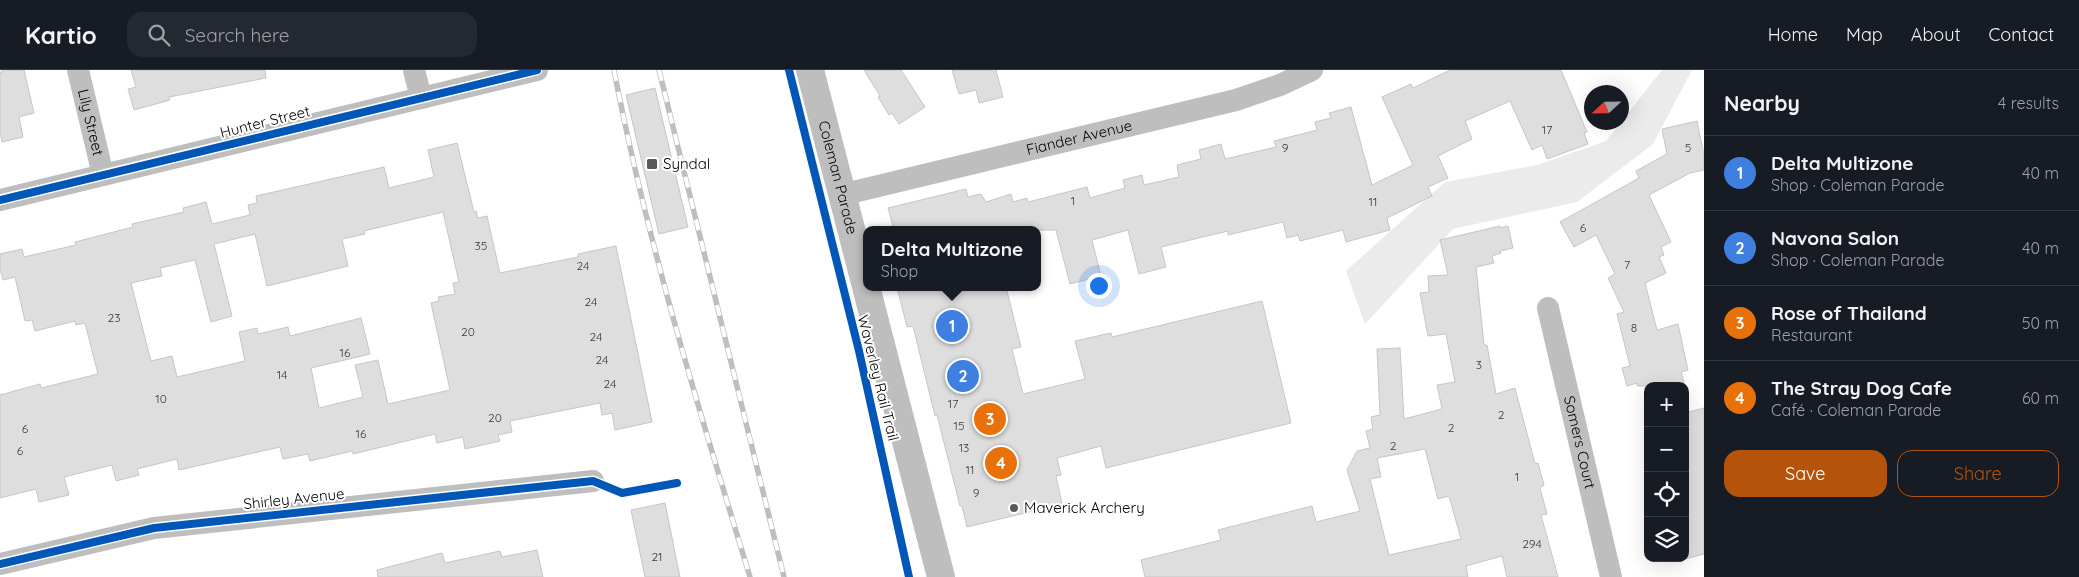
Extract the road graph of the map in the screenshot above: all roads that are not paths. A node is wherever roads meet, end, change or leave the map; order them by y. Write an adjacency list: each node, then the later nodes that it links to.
1 (78, 70): 7 (street, Lily Street)
2 (414, 70): 6 (street)
3 (537, 70): 6 (street, Hunter Street)
4 (810, 70): 8 (street, Coleman Parade)
5 (1312, 70): 8 (street, Fiander Avenue)
6 (421, 98): 7 (street, Hunter Street)
7 (103, 175): 9 (street, Hunter Street)
8 (842, 195): 10 (street, Coleman Parade)
9 (0, 200)
10 (863, 276)
11 (867, 291): 15 (street, Coleman Parade)
12 (1548, 308): 16 (street, Somers Court)
13 (593, 481): 14 (street, Shirley Avenue)
14 (0, 564)
15 (941, 577)
16 (1611, 577)

